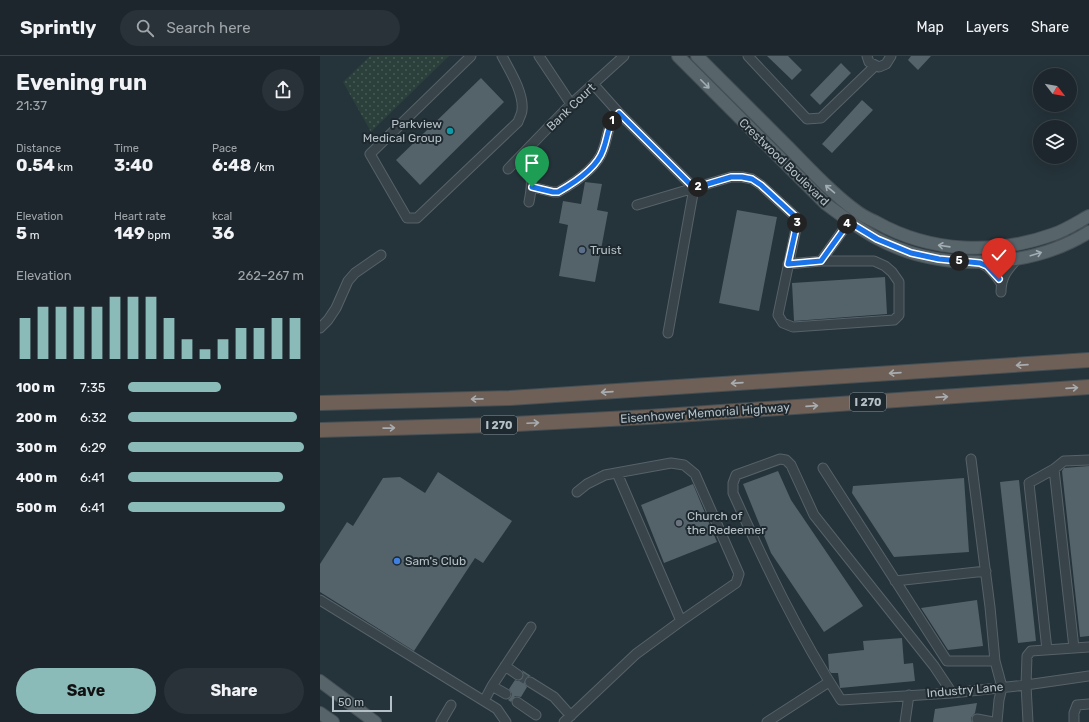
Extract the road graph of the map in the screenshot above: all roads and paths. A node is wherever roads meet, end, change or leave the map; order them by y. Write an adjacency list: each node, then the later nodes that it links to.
1 (471, 56): 2 (street)
2 (502, 56)
3 (539, 56): 12 (street)
4 (624, 56): 11 (street, Bank Court)
5 (678, 56): 22 (main road, Crestwood Boulevard, one-way to 22)
6 (698, 56): 20 (main road, Crestwood Boulevard, one-way to 6)
7 (748, 56): 10 (street)
8 (867, 56): 10 (street)
9 (891, 56): 10 (street)
10 (875, 66)
11 (594, 85): 12 (street, Bank Court); 13 (street)
12 (571, 104): 14 (street, Bank Court)
13 (619, 113): 16 (street); 17 (street)
14 (518, 159): 15 (street, Bank Court); 16 (street)
15 (508, 169)
16 (532, 187): 18 (street)
17 (694, 188): 19 (street); 28 (street); 30 (street)
18 (529, 202)
19 (637, 205)
20 (856, 211): 21 (main road, Crestwood Boulevard, one-way to 20); 22 (street)
21 (1089, 216)
22 (849, 222): 26 (street); 27 (main road, Crestwood Boulevard)
23 (1089, 232): 25 (main road, Crestwood Boulevard, one-way to 23)
24 (381, 255): 29 (street)
25 (1017, 259): 27 (main road, Crestwood Boulevard); 27 (street)
26 (821, 261): 28 (street); 28 (street)
27 (980, 263)
28 (788, 264)
29 (320, 328)
30 (668, 333)
31 (1089, 360): 34 (highway, I 270, one-way to 34)
32 (1089, 387): 36 (highway, Eisenhower Memorial Highway / I 270, one-way to 32)
33 (320, 399): 34 (highway)
34 (338, 401): 35 (highway, I 270)
35 (320, 402)
36 (350, 428): 37 (highway, Eisenhower Memorial Highway / I 270); 38 (highway)
37 (320, 430)
38 (320, 439)
39 (971, 459): 45 (street)
40 (1089, 460): 42 (street)
41 (823, 468): 46 (street)
42 (1054, 469): 51 (street); 52 (street)
43 (617, 473): 44 (street); 48 (street); 48 (street)
44 (577, 492)
45 (986, 571): 46 (street); 53 (street)
46 (895, 581): 53 (street)
47 (320, 600): 66 (street)
48 (681, 621): 72 (street)
49 (531, 627): 54 (street)
50 (1089, 647): 51 (street)
51 (1074, 648): 52 (street)
52 (1047, 650): 60 (street)
53 (995, 661): 62 (street)
54 (505, 666): 55 (street); 61 (street)
55 (518, 674)
56 (1089, 676): 60 (street, Industry Lane)
57 (320, 681): 75 (main road)
58 (530, 682): 72 (street)
59 (829, 682): 63 (street); 65 (street, Industry Lane); 78 (street)
60 (1026, 685): 62 (street, Industry Lane); 82 (street)
61 (492, 686): 64 (street); 66 (street)
62 (1002, 687): 63 (street, Industry Lane); 81 (street)
63 (952, 693): 65 (street, Industry Lane)
64 (506, 694)
65 (909, 695): 79 (street)
66 (484, 701): 77 (street)
67 (517, 702): 71 (street)
68 (1089, 704): 83 (street)
69 (451, 705): 76 (street)
70 (320, 713): 74 (main road)
71 (536, 715)
72 (567, 719)
73 (977, 719): 80 (street)
74 (333, 722)
75 (375, 722)
76 (441, 722)
77 (506, 722)
78 (767, 722)
79 (906, 722)
80 (993, 722)
81 (997, 722)
82 (1028, 722)
83 (1074, 722)

